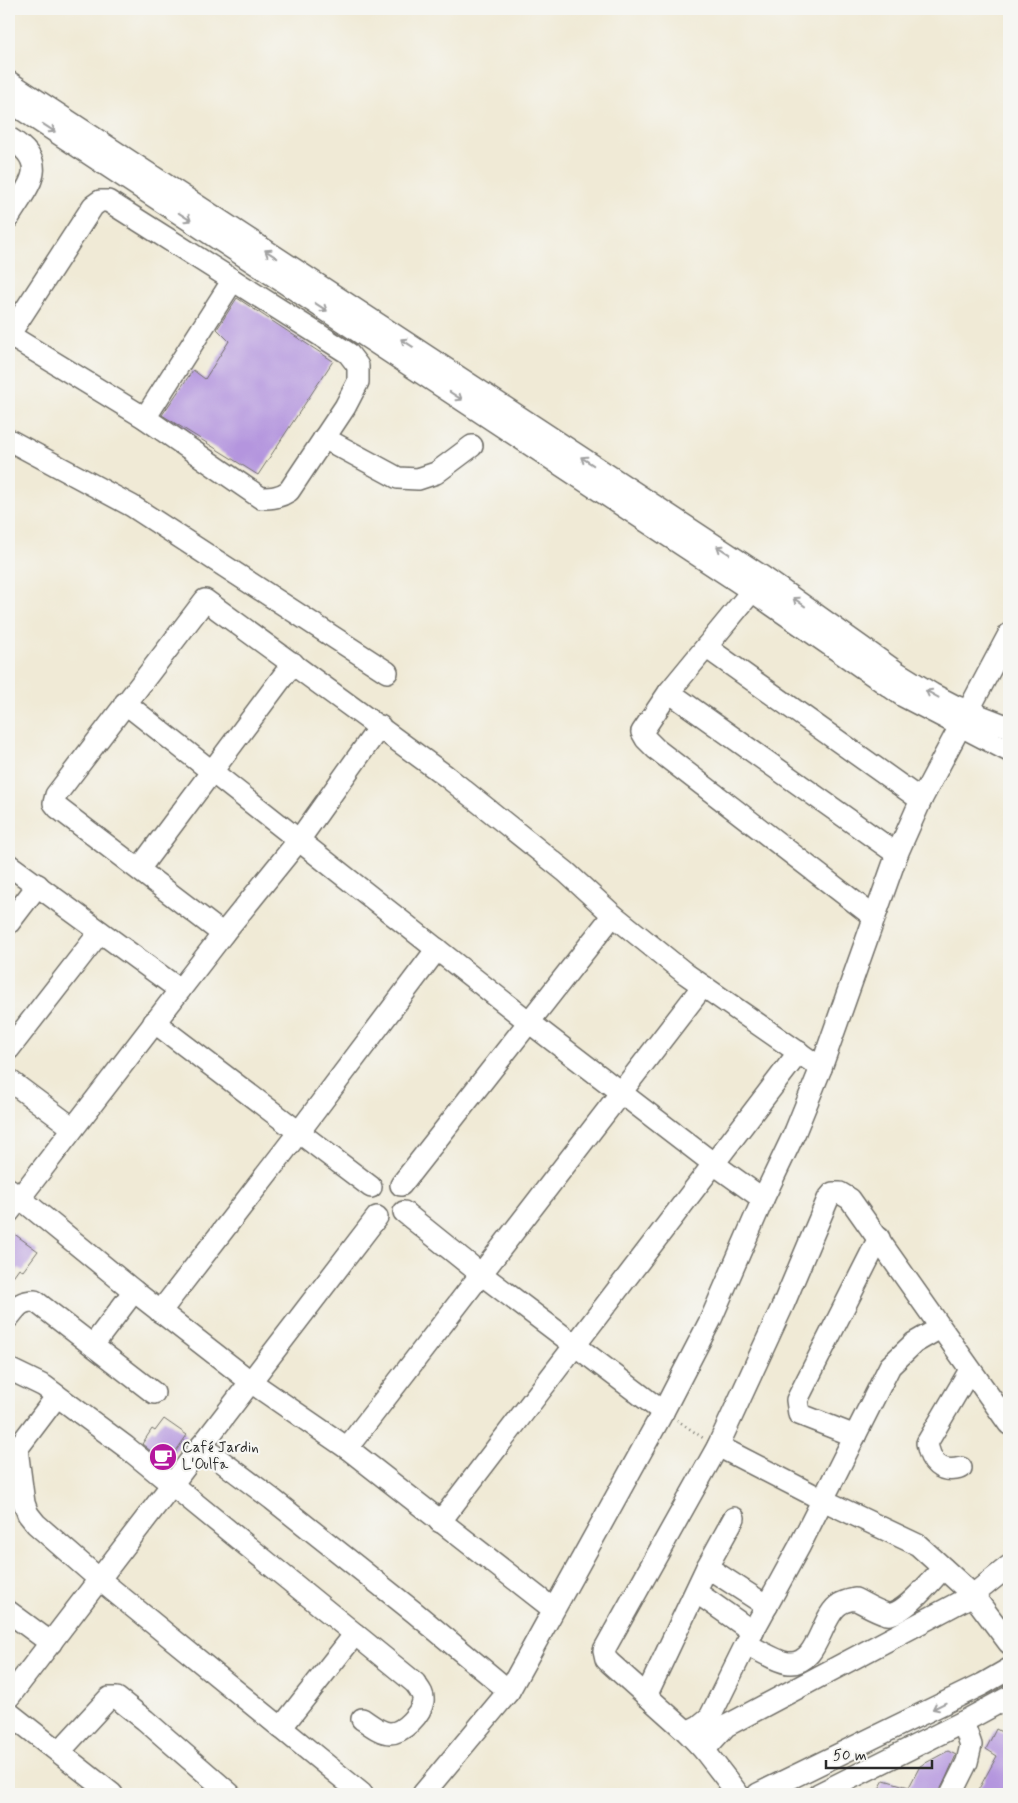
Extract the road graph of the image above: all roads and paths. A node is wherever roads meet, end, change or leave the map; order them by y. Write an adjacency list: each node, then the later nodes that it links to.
1 (9, 82): 11 (street, one-way to 1)
2 (9, 101): 11 (street, one-way to 11)
3 (9, 138): 4 (street)
4 (9, 217)
5 (233, 280): 6 (street); 7 (street); 8 (street)
6 (9, 335): 7 (street)
7 (145, 418): 8 (street)
8 (324, 438): 10 (street)
9 (9, 440): 15 (street)
10 (472, 446)
11 (758, 584): 13 (street); 18 (street)
12 (1009, 634): 18 (street)
13 (706, 647): 16 (street); 23 (street)
14 (293, 663): 17 (street); 19 (street); 22 (street)
15 (387, 672)
16 (669, 692): 25 (street); 30 (street)
17 (126, 703): 22 (street); 27 (street)
18 (964, 718): 20 (street); 21 (street); 23 (street)
19 (380, 726): 24 (street); 29 (street)
20 (1009, 727)
21 (1009, 751)
22 (211, 771): 24 (street); 27 (street)
23 (921, 800): 25 (street)
24 (299, 840): 33 (street); 34 (street)
25 (897, 854): 30 (street)
26 (9, 865): 28 (street)
27 (139, 870): 33 (street)
28 (38, 885): 31 (street); 32 (street)
29 (614, 915): 35 (street); 38 (street)
30 (874, 917): 41 (street)
31 (9, 923)
32 (100, 932): 36 (street); 39 (street)
33 (222, 934): 36 (street)
34 (437, 950): 38 (street); 45 (street)
35 (703, 986): 40 (street); 43 (street)
36 (180, 990): 37 (street)
37 (154, 1022): 44 (street); 45 (street)
38 (529, 1022): 43 (street); 47 (street)
39 (12, 1038)
40 (799, 1052): 41 (street); 46 (street)
41 (821, 1068): 49 (street)
42 (9, 1080): 44 (street)
43 (621, 1093): 46 (street); 54 (street)
44 (73, 1128): 50 (street)
45 (299, 1132): 48 (street); 56 (street)
46 (714, 1164): 49 (street); 60 (street)
47 (401, 1184): 48 (street); 51 (street)
48 (371, 1187): 52 (street)
49 (763, 1199): 66 (street)
50 (12, 1200): 55 (street)
51 (404, 1212): 52 (street); 54 (street)
52 (377, 1217): 63 (street)
53 (879, 1238): 58 (street); 68 (street); 69 (street)
54 (481, 1274): 60 (street); 72 (street)
55 (134, 1292): 56 (street); 59 (street)
56 (160, 1312): 63 (street)
57 (9, 1317): 59 (street)
58 (940, 1328): 62 (street); 68 (street)
59 (93, 1345): 64 (street)
60 (575, 1346): 66 (street); 77 (street)
61 (9, 1369): 65 (street)
62 (970, 1370): 67 (street); 73 (street)
63 (251, 1382): 71 (street); 72 (street)
64 (154, 1393)
65 (57, 1396): 70 (street); 74 (street)
66 (670, 1416): 69 (path); 85 (street)
67 (1009, 1424)
68 (855, 1436): 75 (street)
69 (713, 1443): 75 (street); 94 (street)
70 (13, 1446): 81 (street)
71 (201, 1446): 74 (street); 93 (street)
72 (347, 1448): 77 (street)
73 (961, 1468)
74 (172, 1485): 81 (street); 87 (street)
75 (823, 1500): 80 (street); 84 (street)
76 (734, 1518): 79 (street)
77 (440, 1522): 85 (street)
78 (1009, 1566): 83 (street)
79 (708, 1567): 82 (street); 84 (street)
80 (943, 1568): 83 (street); 88 (street)
81 (99, 1579): 89 (street); 100 (street)
82 (696, 1592): 88 (street); 94 (street)
83 (972, 1595): 90 (street); 102 (street)
84 (767, 1606): 88 (street)
85 (554, 1609): 93 (street)
86 (9, 1612): 89 (street)
87 (355, 1634): 98 (street); 100 (street)
88 (750, 1638): 101 (street)
89 (51, 1643): 95 (street)
90 (1009, 1643)
91 (1009, 1669): 92 (street)
92 (983, 1684): 96 (street); 109 (street, one-way to 109)
93 (509, 1691): 107 (street)
94 (646, 1696): 101 (street)
95 (9, 1698)
96 (1006, 1703): 99 (street)
97 (9, 1713): 103 (street)
98 (362, 1719)
99 (963, 1722): 110 (street); 111 (street)
100 (282, 1728): 106 (street)
101 (687, 1732): 102 (street)
102 (704, 1750): 108 (street)
103 (59, 1752): 104 (street); 105 (street)
104 (112, 1794)
105 (230, 1794)
106 (362, 1794)
107 (423, 1794)
108 (738, 1794)
109 (758, 1794)
110 (819, 1794)
111 (951, 1794)

